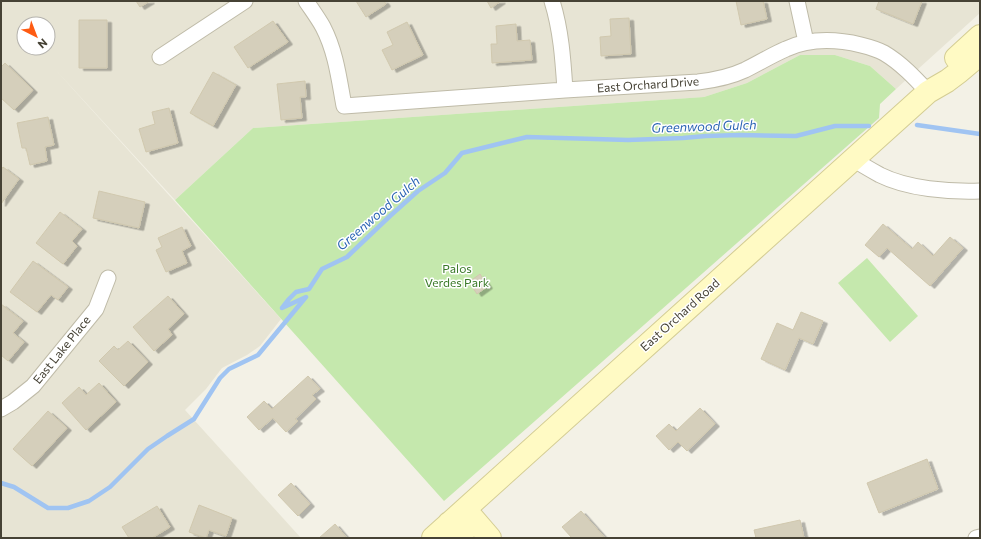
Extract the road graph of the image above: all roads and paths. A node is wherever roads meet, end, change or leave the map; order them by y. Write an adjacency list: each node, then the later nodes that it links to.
1 (245, 1): 8 (street)
2 (306, 1): 9 (street, East Orchard Drive)
3 (552, 1): 9 (street)
4 (797, 1): 6 (street)
5 (980, 36): 10 (main road, East Orchard Road)
6 (806, 42): 9 (street, East Orchard Drive); 10 (street, East Orchard Drive)
7 (980, 54): 10 (main road, East Orchard Road)
8 (160, 57)
9 (565, 90)
10 (928, 92): 11 (main road, East Orchard Road)
11 (854, 159): 12 (street); 15 (main road, East Orchard Road)
12 (980, 191)
13 (108, 278): 14 (street, East Lake Place)
14 (1, 409)
15 (459, 523): 17 (main road, East Orchard Road); 18 (main road)
16 (980, 537): 19 (street)
17 (433, 538)
18 (490, 538)
19 (976, 538)

